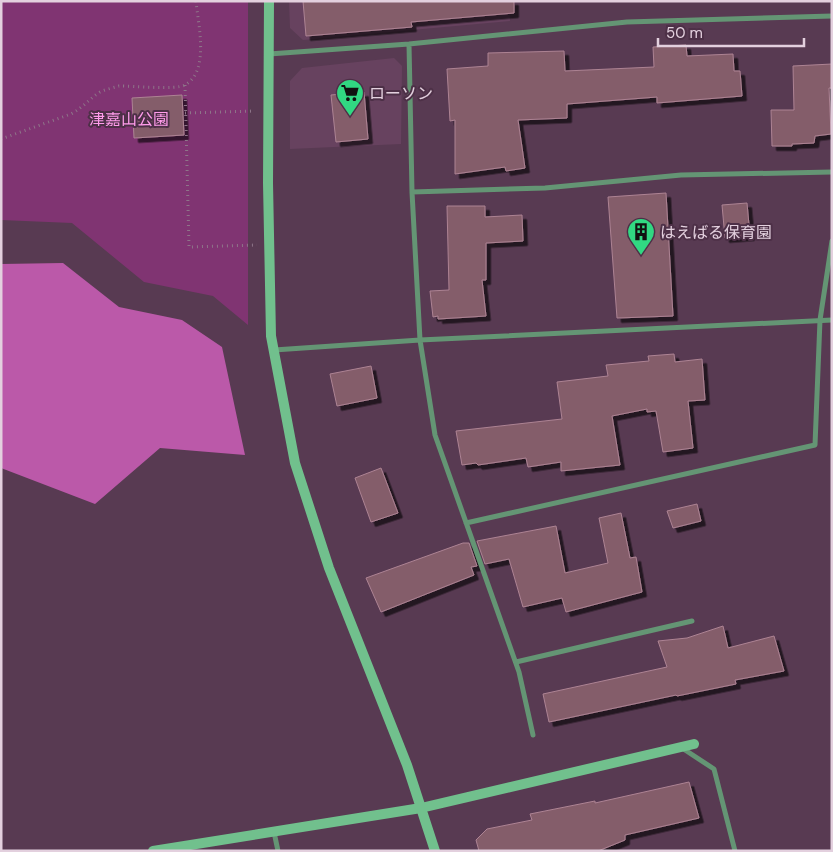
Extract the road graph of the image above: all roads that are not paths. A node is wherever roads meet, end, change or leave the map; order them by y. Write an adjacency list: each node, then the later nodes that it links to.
1 (269, 1): 4 (street)
2 (832, 16): 3 (street)
3 (409, 44): 4 (street); 6 (street)
4 (269, 54): 11 (street)
5 (832, 172): 6 (street)
6 (412, 192): 10 (street)
7 (832, 241): 8 (street)
8 (820, 320): 9 (street); 10 (street); 12 (street)
9 (832, 320)
10 (420, 340): 11 (street); 12 (street)
11 (274, 350): 18 (street)
12 (466, 523): 14 (street)
13 (692, 621): 14 (street)
14 (516, 662): 15 (street)
15 (534, 735)
16 (694, 744): 17 (street)
17 (681, 747): 18 (street); 23 (street)
18 (421, 808): 19 (street); 22 (street)
19 (274, 831): 20 (street); 21 (street)
20 (153, 851)
21 (278, 851)
22 (435, 851)
23 (735, 851)

